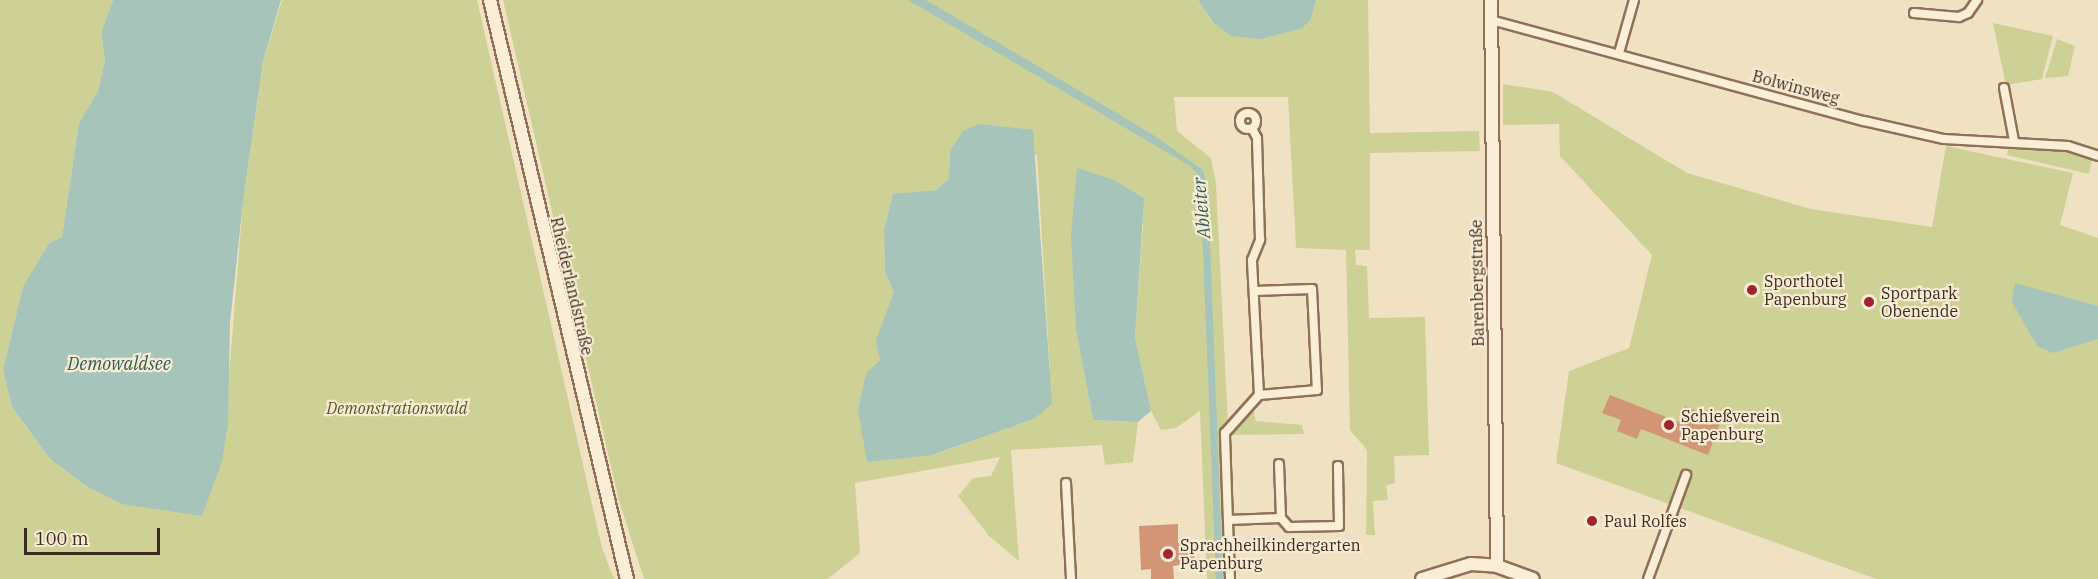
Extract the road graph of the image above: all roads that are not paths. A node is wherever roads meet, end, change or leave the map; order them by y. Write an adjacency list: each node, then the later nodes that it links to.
1 (490, 0): 21 (street, Rheiderlandstraße)
2 (1491, 0): 6 (street, Barenbergstraße)
3 (1634, 0): 7 (street)
4 (1977, 0): 5 (street)
5 (1914, 14)
6 (1491, 20): 7 (street, Bolwinsweg); 20 (street, Barenbergstraße)
7 (1619, 53): 10 (street, Bolwinsweg)
8 (2004, 88): 10 (street)
9 (1252, 128): 12 (street)
10 (2014, 141): 11 (street, Bolwinsweg)
11 (2098, 156)
12 (1254, 291): 13 (street); 13 (street)
13 (1259, 395): 19 (street)
14 (1279, 464): 18 (street)
15 (1338, 466): 18 (street)
16 (1686, 475): 26 (street)
17 (1066, 483): 22 (street)
18 (1281, 518): 19 (street)
19 (1228, 520): 23 (street)
20 (1497, 566): 24 (street); 25 (street)
21 (627, 579)
22 (1071, 579)
23 (1230, 579)
24 (1422, 579)
25 (1533, 579)
26 (1648, 579)

